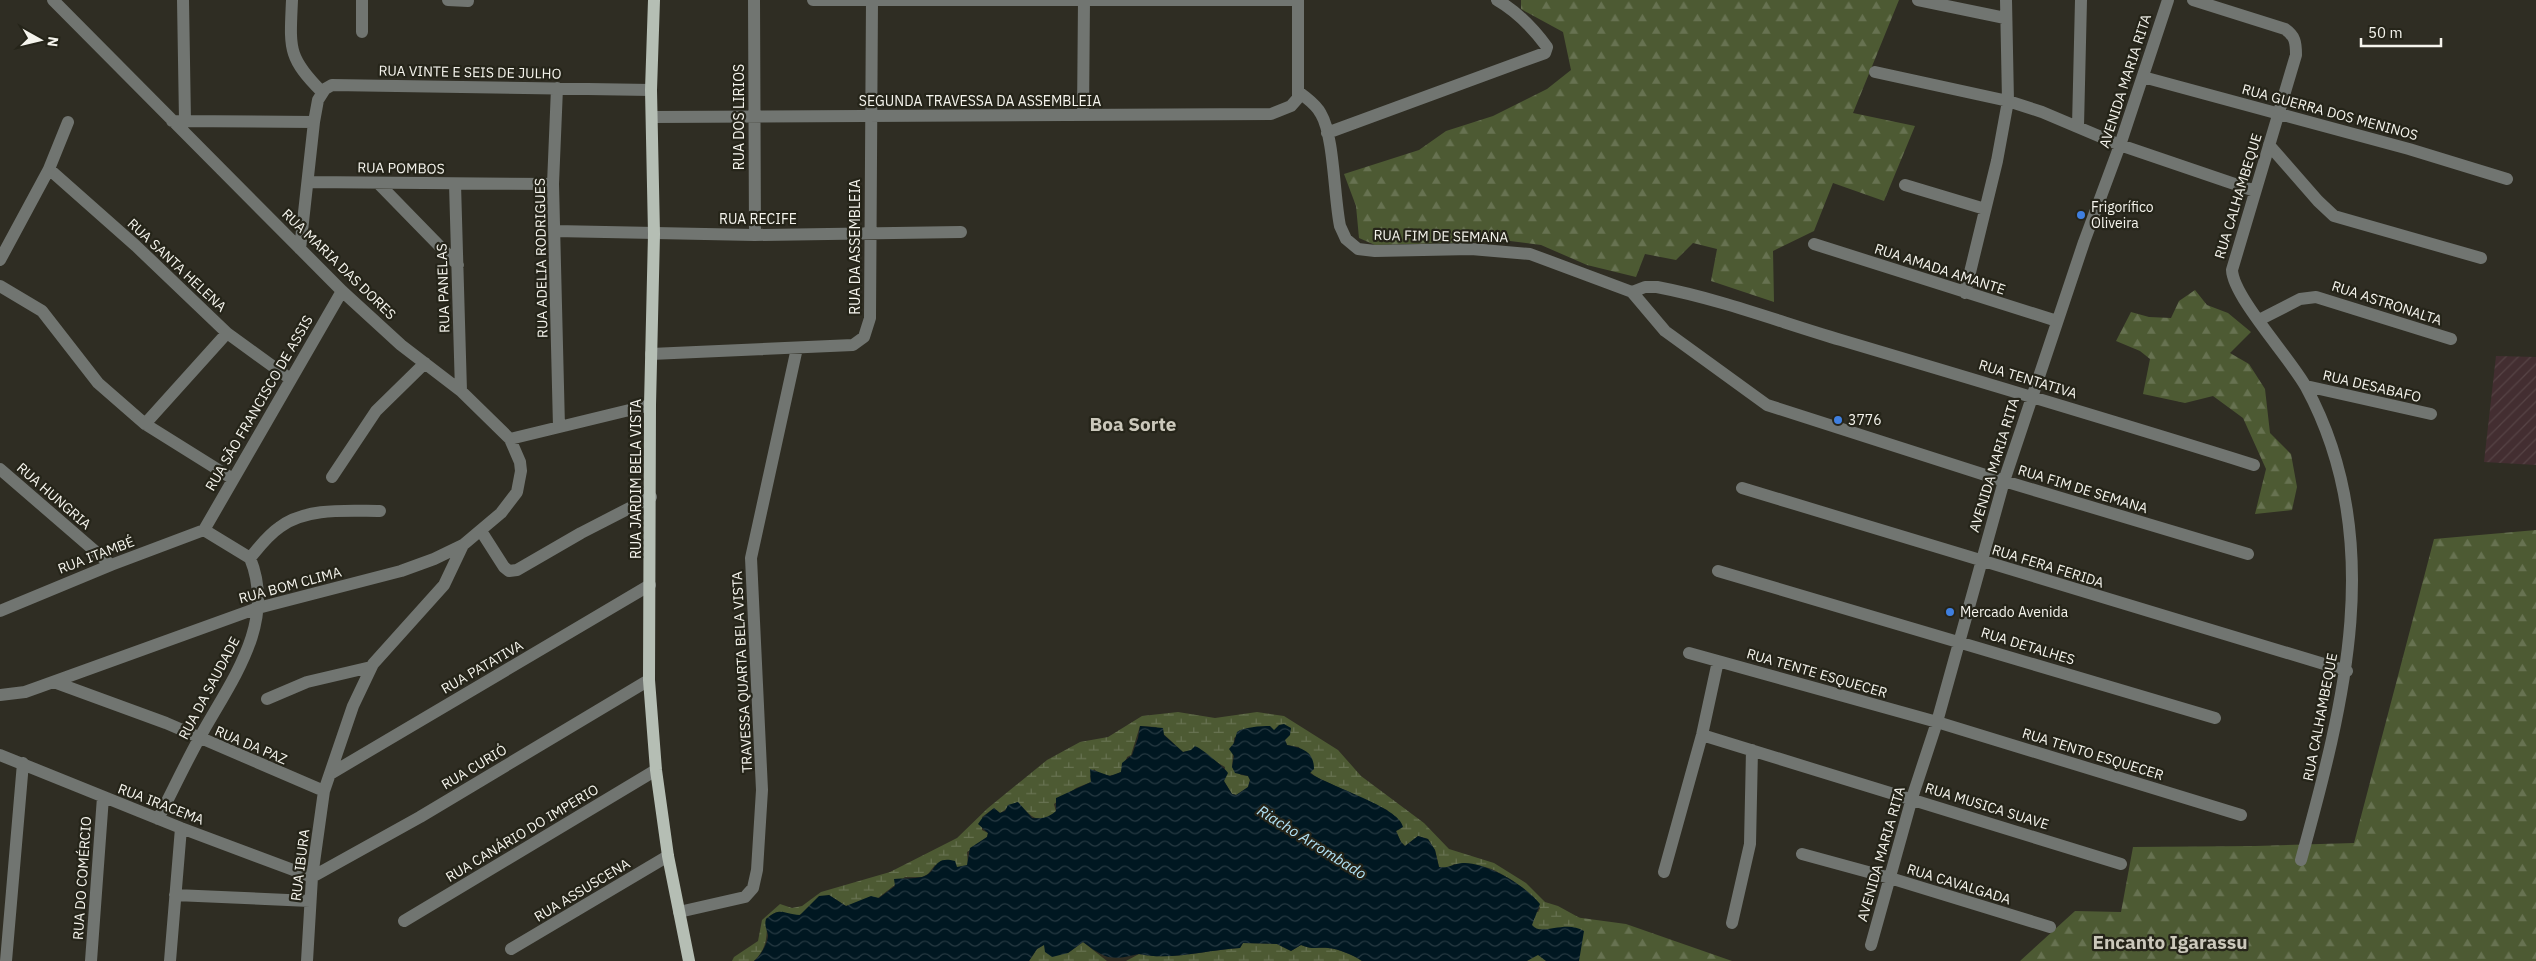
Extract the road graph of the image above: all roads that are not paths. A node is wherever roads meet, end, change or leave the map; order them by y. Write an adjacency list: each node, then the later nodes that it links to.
1 (53, 0): 33 (street, RUA MARIA DAS DORES)
2 (184, 0): 34 (street)
3 (292, 0): 25 (street)
4 (362, 0): 20 (street)
5 (448, 0): 18 (street)
6 (654, 0): 24 (main road, RUA JARDIM BELA VISTA)
7 (754, 0): 32 (street, RUA DOS LIRIOS)
8 (813, 0): 9 (street)
9 (872, 0): 10 (street); 29 (street, RUA DA ASSEMBLEIA)
10 (1084, 0): 11 (street); 30 (street)
11 (1298, 0): 26 (street)
12 (1497, 0): 38 (street)
13 (1918, 0): 19 (street)
14 (2006, 0): 19 (street)
15 (2081, 0): 37 (street)
16 (2168, 0): 22 (street, AVENIDA MARIA RITA)
17 (2193, 0): 28 (street, RUA CALHAMBEQUE)
18 (468, 1)
19 (2006, 18): 27 (street)
20 (362, 32)
21 (1875, 72): 27 (street)
22 (2143, 77): 28 (street, RUA GUERRA DOS MENINOS); 39 (street, AVENIDA MARIA RITA)
23 (557, 88): 24 (street, RUA VINTE E SEIS DE JULHO); 25 (street, RUA VINTE E SEIS DE JULHO); 46 (street, RUA ADELIA RODRIGUES)
24 (651, 90): 31 (main road, RUA JARDIM BELA VISTA)
25 (322, 92): 36 (street)
26 (1299, 92): 30 (street, SEGUNDA TRAVESSA DA ASSEMBLEIA); 38 (street, RUA FIM DE SEMANA)
27 (2008, 101): 37 (street); 49 (street)
28 (2277, 113): 40 (street, RUA CALHAMBEQUE); 42 (street, RUA GUERRA DOS MENINOS)
29 (870, 116): 30 (street, SEGUNDA TRAVESSA DA ASSEMBLEIA); 32 (street, SEGUNDA TRAVESSA DA ASSEMBLEIA); 51 (street, RUA DA ASSEMBLEIA)
30 (1083, 116)
31 (652, 117): 32 (street, SEGUNDA TRAVESSA DA ASSEMBLEIA); 53 (main road, RUA JARDIM BELA VISTA)
32 (753, 117): 54 (street, RUA DOS LIRIOS)
33 (172, 121): 34 (street); 56 (street, RUA MARIA DAS DORES)
34 (185, 121): 36 (street)
35 (68, 122): 41 (street)
36 (314, 122): 43 (street)
37 (2078, 126): 39 (street)
38 (1327, 132): 62 (street, RUA FIM DE SEMANA)
39 (2120, 145): 48 (street); 64 (street, AVENIDA MARIA RITA)
40 (2270, 145): 48 (street, RUA CALHAMBEQUE); 57 (street)
41 (49, 169): 58 (street); 66 (street, RUA SANTA HELENA)
42 (2507, 179)
43 (308, 182): 44 (street, RUA POMBOS); 56 (street)
44 (378, 183): 45 (street, RUA POMBOS); 59 (street)
45 (455, 184): 46 (street, RUA POMBOS); 59 (street, RUA PANELAS)
46 (553, 184): 50 (street, RUA ADELIA RODRIGUES)
47 (1905, 185): 49 (street)
48 (2255, 191): 65 (street, RUA CALHAMBEQUE)
49 (1985, 209): 63 (street)
50 (555, 231): 53 (street, RUA RECIFE); 78 (street, RUA ADELIA RODRIGUES)
51 (870, 232): 52 (street, RUA RECIFE); 54 (street, RUA RECIFE); 68 (street, RUA DA ASSEMBLEIA)
52 (961, 232)
53 (654, 234): 54 (street, RUA RECIFE); 69 (main road, RUA JARDIM BELA VISTA)
54 (754, 235)
55 (1814, 244): 63 (street, RUA AMADA AMANTE)
56 (300, 249): 61 (street, RUA MARIA DAS DORES)
57 (2481, 258)
58 (0, 260)
59 (458, 265): 73 (street, RUA PANELAS)
60 (0, 286): 77 (street)
61 (342, 291): 70 (street, RUA MARIA DAS DORES); 71 (street, RUA SÃO FRANCISCO DE ASSIS)
62 (1632, 292): 74 (street, RUA TENTATIVA); 84 (street, RUA FIM DE SEMANA)
63 (1965, 293): 64 (street, RUA AMADA AMANTE)
64 (2058, 320): 74 (street, AVENIDA MARIA RITA)
65 (2259, 320): 67 (street, RUA ASTRONALTA); 72 (street, RUA CALHAMBEQUE)
66 (227, 333): 71 (street, RUA SANTA HELENA); 77 (street)
67 (2451, 339)
68 (797, 348): 69 (street, RUA DA ASSEMBLEIA); 132 (street, TRAVESSA QUARTA BELA VISTA)
69 (651, 354): 75 (main road, RUA JARDIM BELA VISTA)
70 (425, 363): 73 (street, RUA MARIA DAS DORES); 82 (street)
71 (290, 378): 83 (street, RUA SÃO FRANCISCO DE ASSIS)
72 (2306, 386): 76 (street, RUA DESABAFO); 103 (street, RUA CALHAMBEQUE)
73 (461, 391): 79 (street, RUA MARIA DAS DORES)
74 (2031, 396): 80 (street, RUA TENTATIVA); 84 (street, AVENIDA MARIA RITA)
75 (650, 405): 78 (street); 86 (main road, RUA JARDIM BELA VISTA)
76 (2431, 414)
77 (145, 424): 83 (street)
78 (559, 427): 79 (street)
79 (510, 439): 89 (street, RUA BOM CLIMA)
80 (2254, 465)
81 (0, 469): 94 (street, RUA HUNGRIA)
82 (332, 477)
83 (233, 479): 88 (street, RUA SÃO FRANCISCO DE ASSIS)
84 (2004, 481): 91 (street, RUA FIM DE SEMANA); 93 (street, AVENIDA MARIA RITA)
85 (1742, 488): 93 (street, RUA FERA FERIDA)
86 (651, 497): 89 (street); 96 (main road, RUA JARDIM BELA VISTA)
87 (380, 511): 92 (street)
88 (204, 530): 92 (street); 94 (street, RUA ITAMBÉ)
89 (481, 531): 90 (street, RUA BOM CLIMA)
90 (463, 545): 98 (street, RUA BOM CLIMA); 102 (street)
91 (2248, 554)
92 (250, 558): 98 (street, RUA DA SAUDADE)
93 (1981, 561): 99 (street, AVENIDA MARIA RITA); 103 (street, RUA FERA FERIDA)
94 (111, 565): 97 (street, RUA ITAMBÉ)
95 (1718, 571): 99 (street, RUA DETALHES)
96 (650, 585): 104 (main road, RUA JARDIM BELA VISTA); 116 (street, RUA PATATIVA)
97 (3, 605)
98 (258, 608): 105 (street, RUA BOM CLIMA); 111 (street, RUA DA SAUDADE)
99 (1960, 641): 108 (street, RUA DETALHES); 109 (street, AVENIDA MARIA RITA)
100 (1689, 653): 101 (street, RUA TENTE ESQUECER)
101 (1718, 661): 109 (street, RUA TENTE ESQUECER); 110 (street)
102 (371, 667): 107 (street); 116 (street)
103 (2347, 671): 125 (street, RUA CALHAMBEQUE)
104 (650, 680): 115 (main road, RUA JARDIM BELA VISTA); 128 (street, RUA CURIÓ)
105 (54, 682): 106 (street, RUA BOM CLIMA); 111 (street, RUA DA PAZ)
106 (0, 695)
107 (267, 699)
108 (2214, 718)
109 (1937, 722): 119 (street, AVENIDA MARIA RITA); 120 (street, RUA TENTO ESQUECER)
110 (1702, 735): 112 (street, RUA MUSICA SUAVE); 127 (street)
111 (199, 739): 117 (street, RUA DA PAZ); 121 (street, RUA DA SAUDADE)
112 (1752, 750): 119 (street, RUA MUSICA SUAVE); 134 (street)
113 (0, 756): 114 (street, RUA IRACEMA)
114 (23, 763): 118 (street, RUA IRACEMA); 139 (street)
115 (656, 770): 124 (main road, RUA JARDIM BELA VISTA); 133 (street, RUA CANÁRIO DO IMPERIO)
116 (330, 774): 117 (street, RUA IBURA)
117 (324, 792): 128 (street, RUA IBURA)
118 (104, 797): 121 (street, RUA IRACEMA); 140 (street, RUA DO COMÉRCIO)
119 (1912, 798): 126 (street, RUA MUSICA SUAVE); 129 (street, AVENIDA MARIA RITA)
120 (2241, 815)
121 (158, 819): 122 (street, RUA IRACEMA)
122 (180, 828): 128 (street, RUA IRACEMA); 130 (street)
123 (1802, 854): 129 (street, RUA CAVALGADA)
124 (668, 856): 132 (main road, RUA JARDIM BELA VISTA); 137 (street, RUA ASSUSCENA)
125 (2301, 860)
126 (2121, 864)
127 (1664, 872)
128 (312, 877): 131 (street, RUA IBURA)
129 (1890, 878): 135 (street, RUA CAVALGADA); 136 (street, AVENIDA MARIA RITA)
130 (176, 895): 131 (street); 141 (street)
131 (310, 901): 142 (street, RUA IBURA)
132 (679, 912): 138 (main road, RUA JARDIM BELA VISTA)
133 (404, 921)
134 (1732, 923)
135 (2050, 927)
136 (1871, 945)
137 (511, 950)
138 (688, 958)
139 (6, 961)
140 (91, 961)
141 (170, 961)
142 (307, 961)

